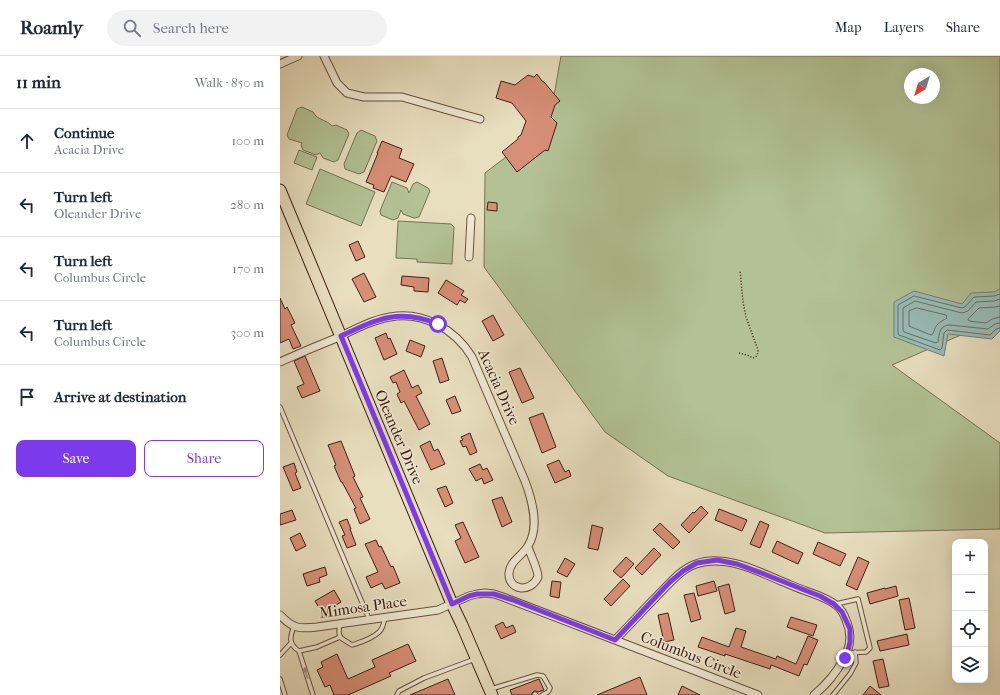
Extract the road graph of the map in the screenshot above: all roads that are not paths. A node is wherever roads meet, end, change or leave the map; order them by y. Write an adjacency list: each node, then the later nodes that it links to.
1 (298, 56): 3 (street)
2 (324, 56): 4 (street)
3 (280, 64)
4 (480, 118)
5 (280, 190): 8 (main road, Oleander Drive)
6 (471, 218): 7 (street)
7 (469, 257)
8 (341, 336): 9 (street, Acacia Drive); 11 (street, Acacia Drive); 12 (main road, Oleander Drive)
9 (280, 362)
10 (280, 407): 16 (lane)
11 (528, 547): 11 (street, Acacia Drive)
12 (452, 604): 15 (street, Mimosa Place); 20 (street, Columbus Circle); 25 (main road, Oleander Drive)
13 (834, 604): 20 (street, Columbus Circle); 23 (street, Columbus Circle); 23 (lane)
14 (280, 615): 18 (street)
15 (385, 617): 16 (street, Mimosa Place); 19 (lane)
16 (369, 619): 17 (street, Mimosa Place)
17 (340, 624): 18 (street, Mimosa Place); 19 (lane)
18 (294, 626): 21 (lane)
19 (340, 637): 22 (lane)
20 (615, 640): 37 (street, Columbus Circle)
21 (291, 643): 22 (lane); 24 (lane)
22 (299, 651): 34 (lane, one-way to 22)
23 (851, 652): 32 (street, Columbus Circle); 38 (lane)
24 (280, 655)
25 (476, 659): 31 (main road, Oleander Drive); 35 (lane)
26 (528, 678): 28 (lane); 29 (lane); 36 (lane)
27 (280, 679): 33 (lane)
28 (530, 682)
29 (511, 683): 30 (lane); 31 (lane)
30 (514, 689)
31 (490, 692)
32 (819, 693)
33 (285, 695)
34 (313, 695)
35 (397, 695)
36 (542, 695)
37 (758, 695)
38 (833, 695)

